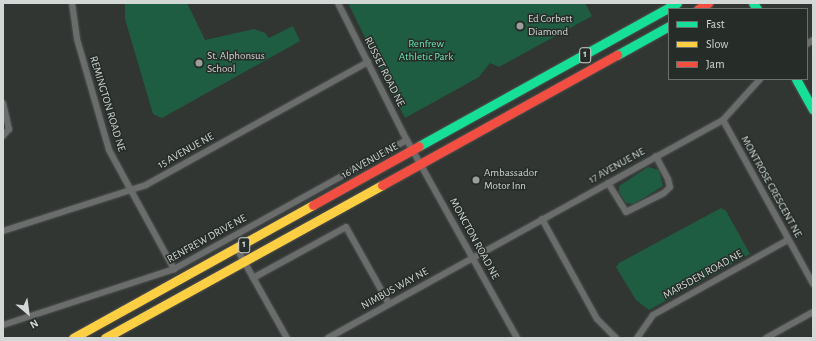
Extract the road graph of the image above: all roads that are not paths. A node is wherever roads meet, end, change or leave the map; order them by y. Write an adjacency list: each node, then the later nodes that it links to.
1 (72, 3): 19 (street, REMINGTON ROAD NE)
2 (338, 3): 7 (street, RUSSET ROAD NE)
3 (677, 3): 4 (main road, 16 AVENUE NE / 1)
4 (668, 8)
5 (668, 8): 15 (main road, 16 AVENUE NE / 1)
6 (668, 27): 17 (main road, 1)
7 (368, 62): 14 (street, RUSSET ROAD NE); 19 (street, 15 AVENUE NE)
8 (759, 80): 12 (street, 17 AVENUE NE)
9 (797, 80): 11 (main road)
10 (3, 103): 13 (street)
11 (813, 110)
12 (723, 120): 16 (street, 17 AVENUE NE); 22 (street, MONTROSE CRESCENT NE)
13 (3, 136)
14 (407, 140): 15 (street, RUSSET ROAD NE); 26 (street, RENFREW DRIVE NE)
15 (413, 150): 17 (street, MONCTON ROAD NE); 23 (main road, 16 AVENUE NE / 1)
16 (656, 156): 18 (street, 17 AVENUE NE); 18 (street)
17 (421, 163): 24 (street, MONCTON ROAD NE); 25 (main road, 1)
18 (608, 183): 20 (street, 17 AVENUE NE)
19 (130, 190): 21 (street, 15 AVENUE NE); 26 (street, REMINGTON ROAD NE)
20 (542, 219): 24 (street, 17 AVENUE NE); 37 (street)
21 (3, 231)
22 (788, 240): 28 (street, MONTROSE CRESCENT NE); 38 (street, MARSDEN ROAD NE)
23 (237, 249): 25 (street); 32 (main road, 16 AVENUE NE / 1)
24 (473, 257): 29 (street, NIMBUS WAY NE); 36 (street, MONCTON ROAD NE)
25 (244, 262): 27 (street); 33 (main road, 1)
26 (174, 268): 31 (street, RENFREW DRIVE NE)
27 (253, 278): 29 (street); 34 (street)
28 (813, 284)
29 (389, 304): 35 (street, NIMBUS WAY NE)
30 (813, 312): 39 (street)
31 (3, 325)
32 (73, 338)
33 (105, 338)
34 (287, 338)
35 (328, 338)
36 (517, 338)
37 (616, 338)
38 (637, 338)
39 (766, 338)

